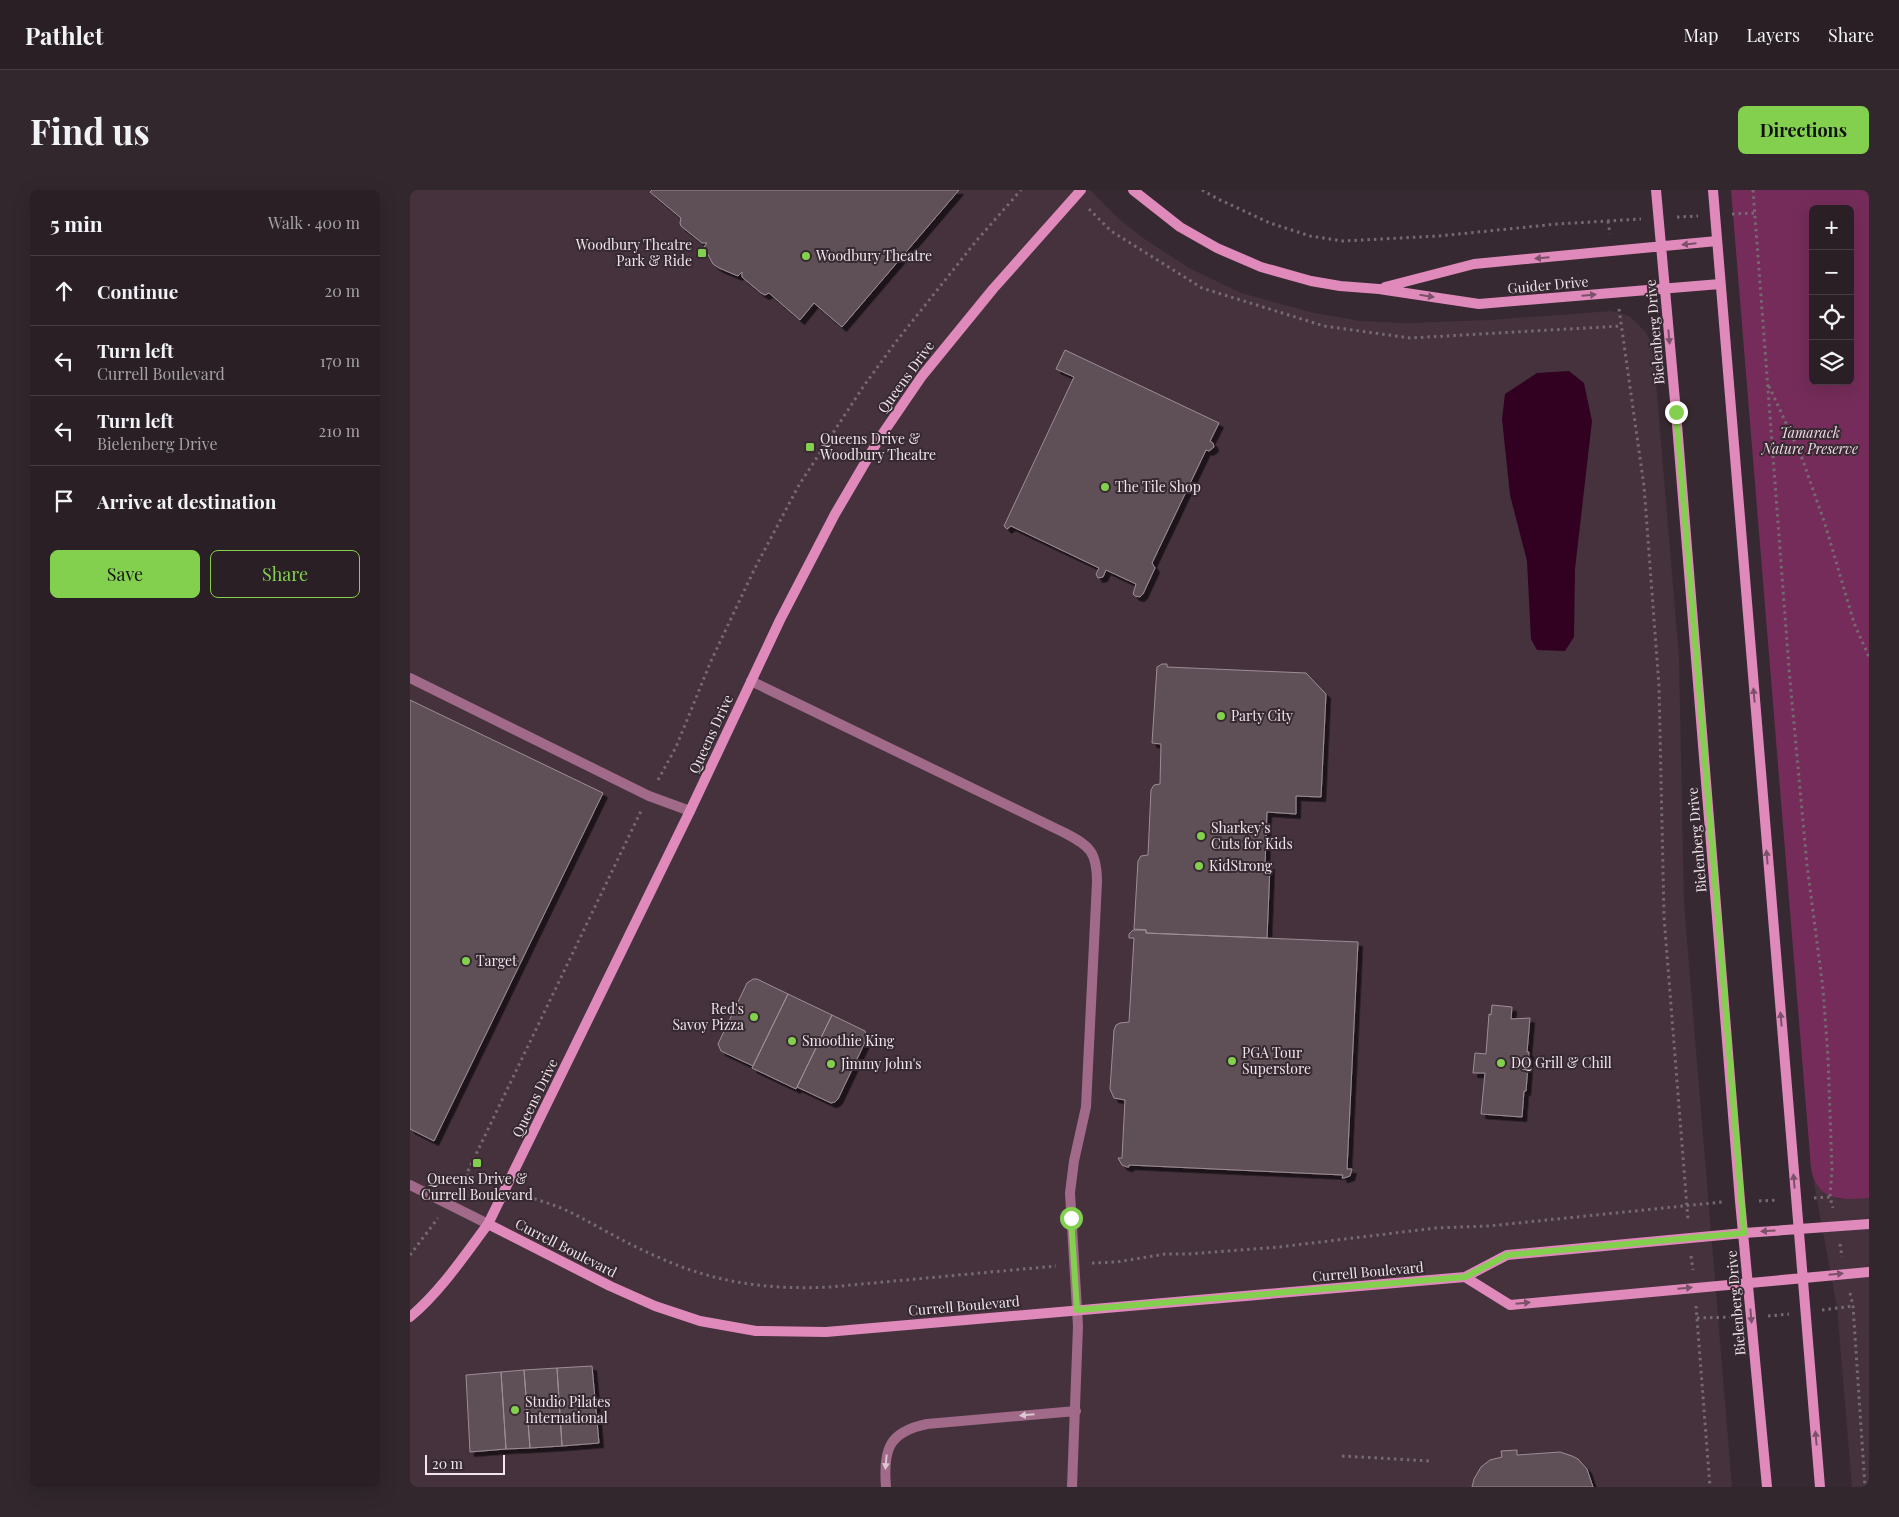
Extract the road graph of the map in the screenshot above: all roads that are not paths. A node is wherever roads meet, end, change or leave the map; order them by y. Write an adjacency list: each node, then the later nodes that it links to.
1 (1081, 190): 11 (street, Queens Drive)
2 (1133, 190): 8 (street, Guider Drive)
3 (1656, 190): 6 (street, Bielenberg Drive)
4 (1713, 190): 5 (street)
5 (1717, 241): 6 (street, Guider Drive, one-way to 6); 7 (street)
6 (1660, 246): 8 (street, Guider Drive, one-way to 8); 9 (street, Bielenberg Drive)
7 (1720, 284): 9 (street, Guider Drive); 16 (street, one-way to 7)
8 (1379, 288): 9 (street, Guider Drive, one-way to 9)
9 (1664, 288): 17 (street, Bielenberg Drive, one-way to 17)
10 (410, 678): 12 (street)
11 (751, 681): 12 (street, Queens Drive); 22 (street)
12 (690, 811): 14 (street, Queens Drive)
13 (410, 1186): 14 (street)
14 (488, 1224): 22 (street, Currell Boulevard); 23 (street, Queens Drive)
15 (1869, 1224): 16 (street, Currell Boulevard)
16 (1798, 1229): 17 (street, Currell Boulevard, one-way to 17); 20 (street)
17 (1744, 1233): 19 (street, Currell Boulevard); 21 (street, Bielenberg Drive)
18 (1869, 1272): 20 (street, one-way to 18)
19 (1465, 1277): 21 (street, one-way to 21); 22 (street, Currell Boulevard)
20 (1803, 1277): 21 (street); 28 (street, one-way to 20)
21 (1748, 1282): 27 (street, Bielenberg Drive, one-way to 27)
22 (1077, 1310): 24 (street)
23 (410, 1317)
24 (1076, 1412): 25 (street, one-way to 25); 26 (street)
25 (886, 1487)
26 (1072, 1487)
27 (1767, 1487)
28 (1820, 1487)

